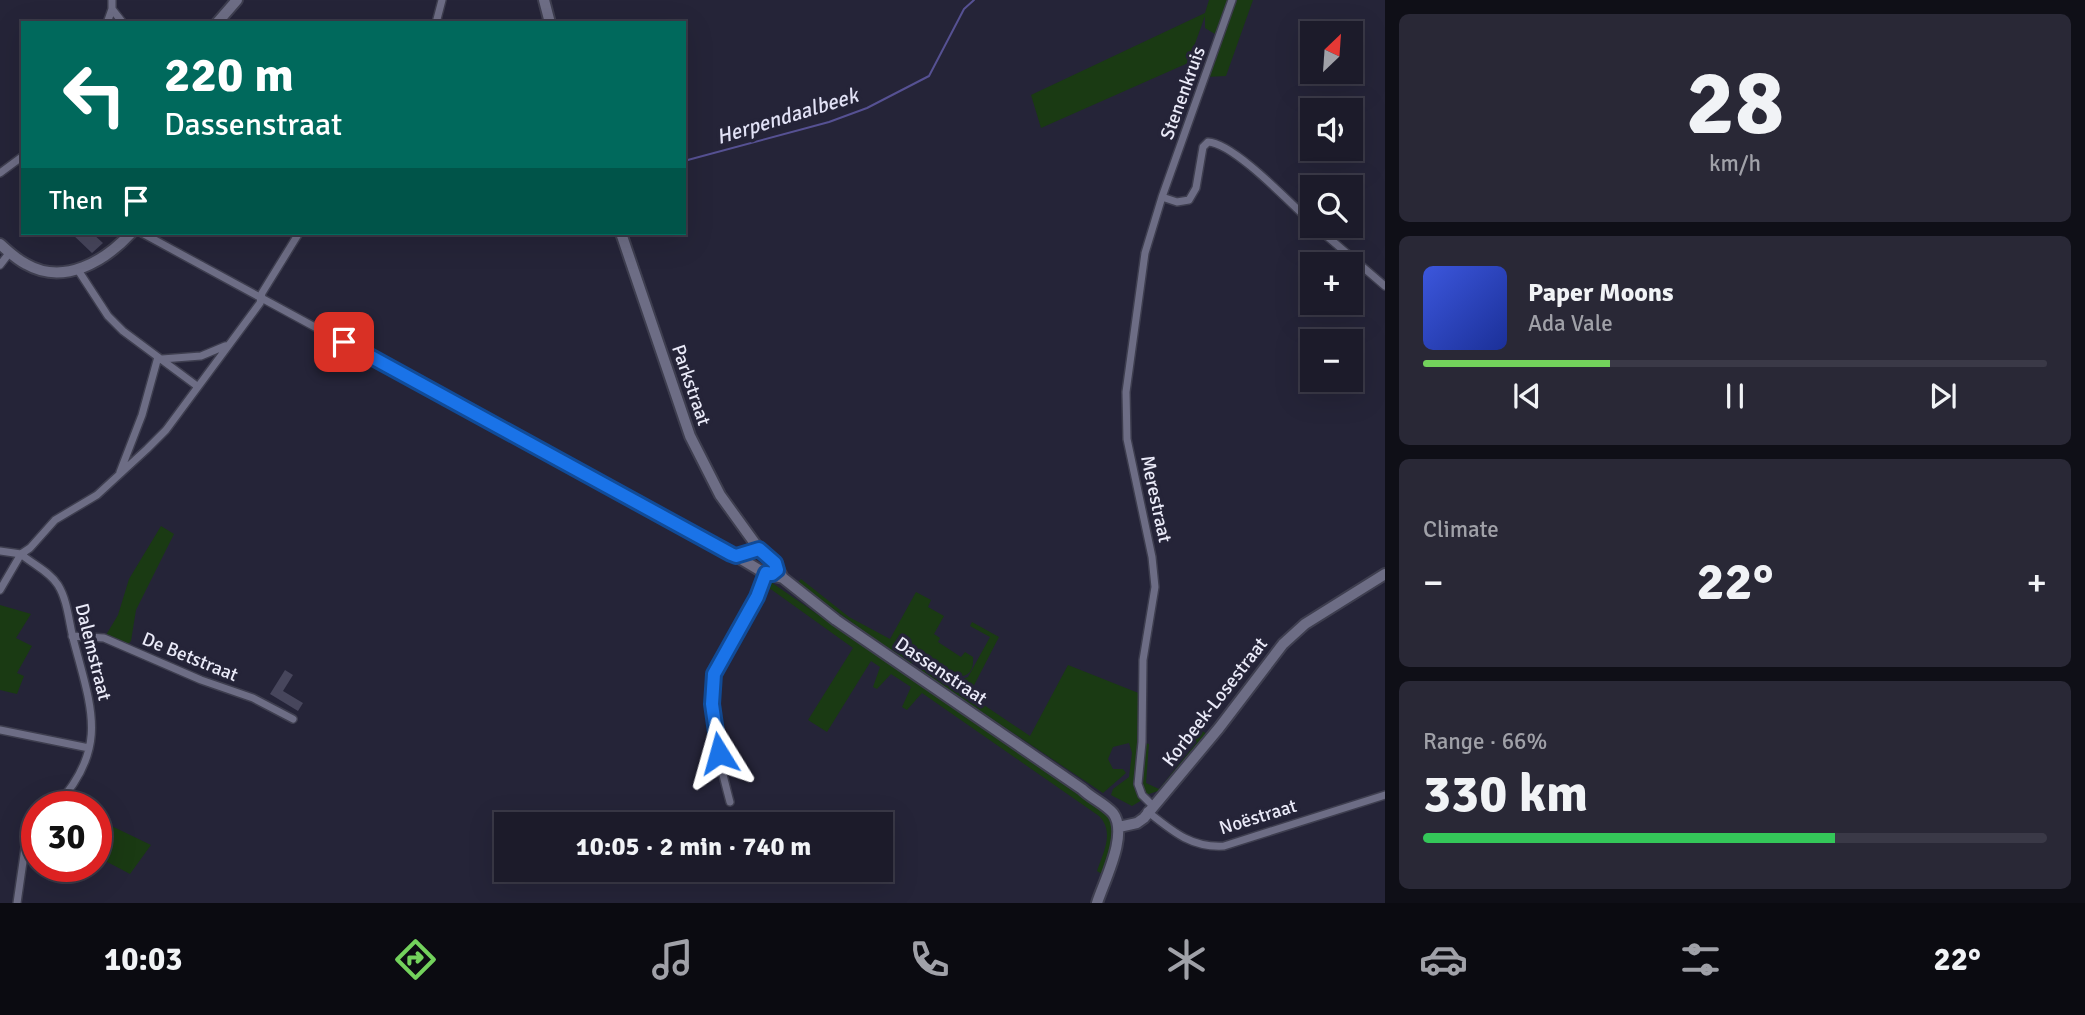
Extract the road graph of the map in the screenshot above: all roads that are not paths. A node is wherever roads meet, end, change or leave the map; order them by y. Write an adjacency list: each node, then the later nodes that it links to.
1 (237, 0): 8 (street)
2 (442, 0): 9 (street)
3 (544, 0): 10 (street)
4 (1232, 0): 13 (street, Stenenkruis)
5 (112, 4): 6 (street); 7 (street)
6 (108, 21)
7 (122, 21)
8 (219, 21)
9 (437, 21)
10 (550, 21)
11 (21, 157): 12 (street)
12 (0, 173)
13 (1162, 197): 14 (street); 44 (street, Merestraat)
14 (1300, 211)
15 (129, 235): 23 (street)
16 (146, 235): 25 (street)
17 (298, 235): 25 (street)
18 (622, 235): 32 (street, Parkstraat)
19 (1330, 238): 24 (street)
20 (0, 244): 21 (street)
21 (10, 252): 22 (street); 23 (street)
22 (0, 265)
23 (78, 270): 27 (street)
24 (1385, 286)
25 (261, 298): 26 (street); 33 (street)
26 (228, 345): 27 (street); 28 (street)
27 (160, 358): 28 (street); 29 (street)
28 (197, 386): 29 (street)
29 (120, 473): 31 (street)
30 (0, 551): 31 (street)
31 (21, 554): 36 (street); 37 (street, Dalemstraat)
32 (752, 554): 33 (street); 34 (street); 34 (street)
33 (736, 556)
34 (771, 572): 43 (street); 45 (street, Dassenstraat)
35 (1385, 574): 44 (street, Korbeek-Losestraat)
36 (0, 590)
37 (72, 635): 38 (street, De Betstraat); 40 (street, Dalemstraat)
38 (293, 719)
39 (0, 730): 40 (street)
40 (89, 748): 41 (street, Dalemstraat)
41 (69, 791)
42 (1385, 796): 44 (street, Noëstraat)
43 (730, 803)
44 (1150, 808): 45 (street)
45 (1121, 823): 48 (street)
46 (21, 872): 47 (street)
47 (16, 903)
48 (1097, 903)

